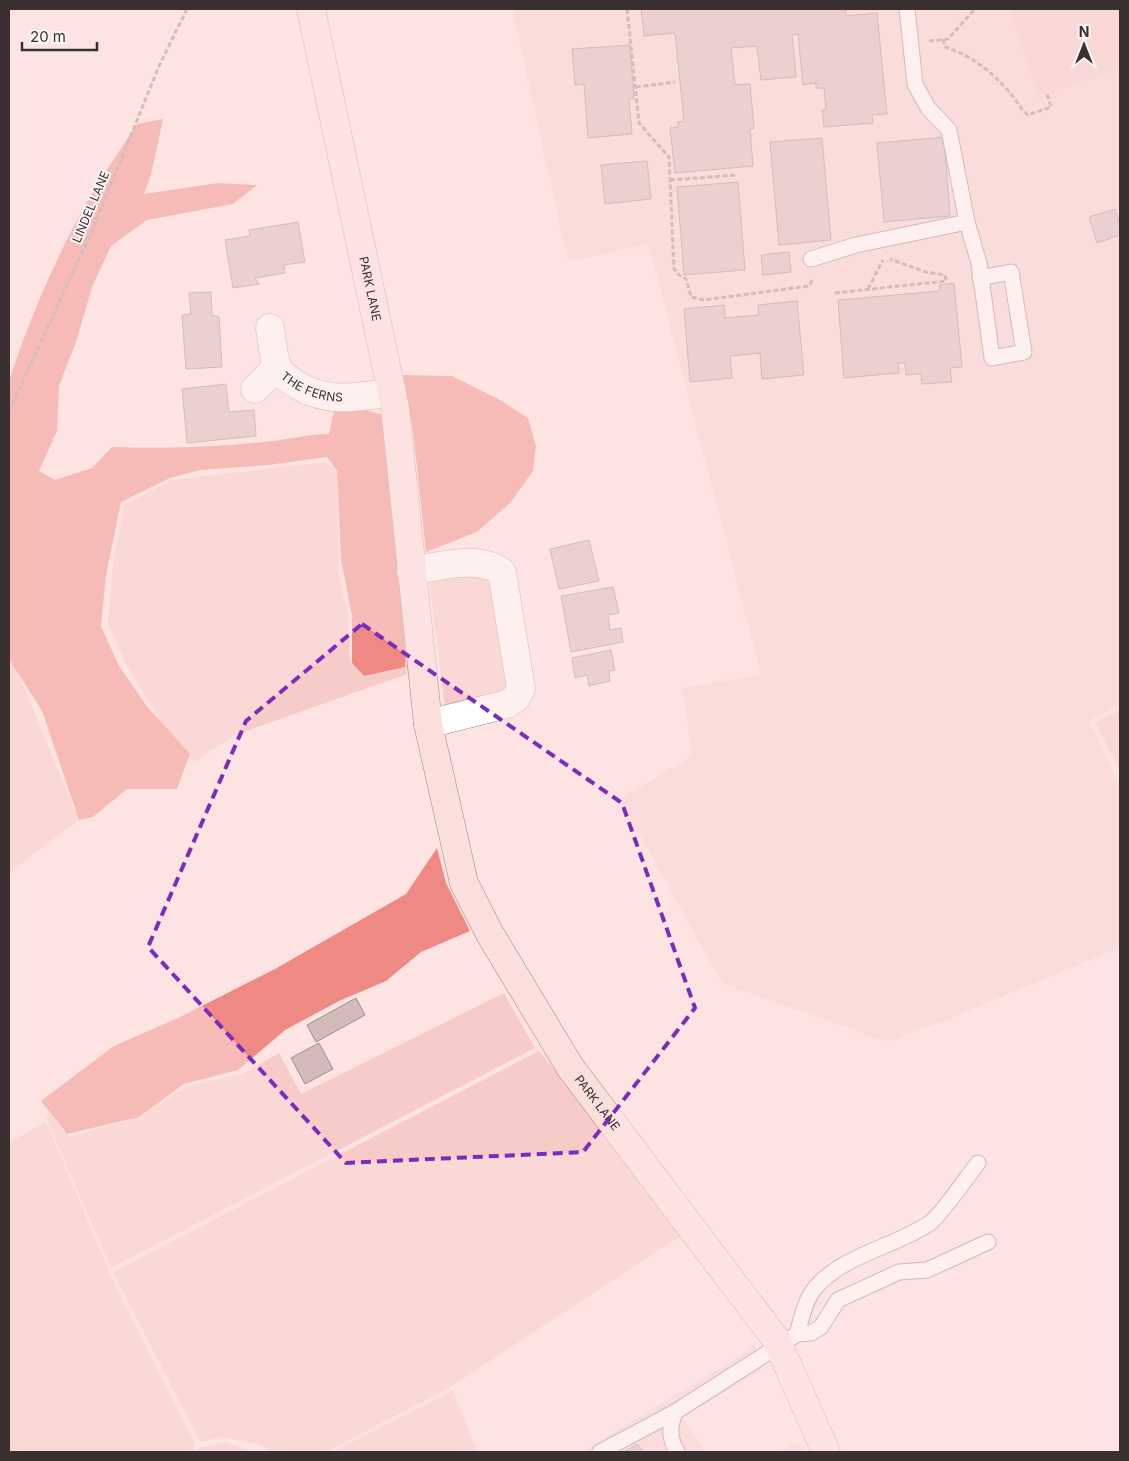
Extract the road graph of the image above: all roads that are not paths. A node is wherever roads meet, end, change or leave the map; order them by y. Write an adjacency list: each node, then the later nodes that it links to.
1 (311, 9): 9 (main road, PARK LANE)
2 (907, 9): 3 (lane)
3 (967, 222): 4 (lane); 5 (lane)
4 (818, 257)
5 (980, 278): 5 (lane)
6 (270, 328): 7 (street, THE FERNS)
7 (278, 367): 8 (street); 9 (street, THE FERNS)
8 (255, 389)
9 (392, 392): 10 (main road, PARK LANE)
10 (411, 571): 11 (main road, PARK LANE); 11 (street)
11 (428, 724): 14 (main road, PARK LANE)
12 (978, 1163): 14 (lane)
13 (988, 1242): 14 (lane)
14 (788, 1340): 15 (lane); 18 (main road, PARK LANE)
15 (675, 1412): 16 (lane); 17 (lane)
16 (600, 1452)
17 (677, 1452)
18 (826, 1452)

